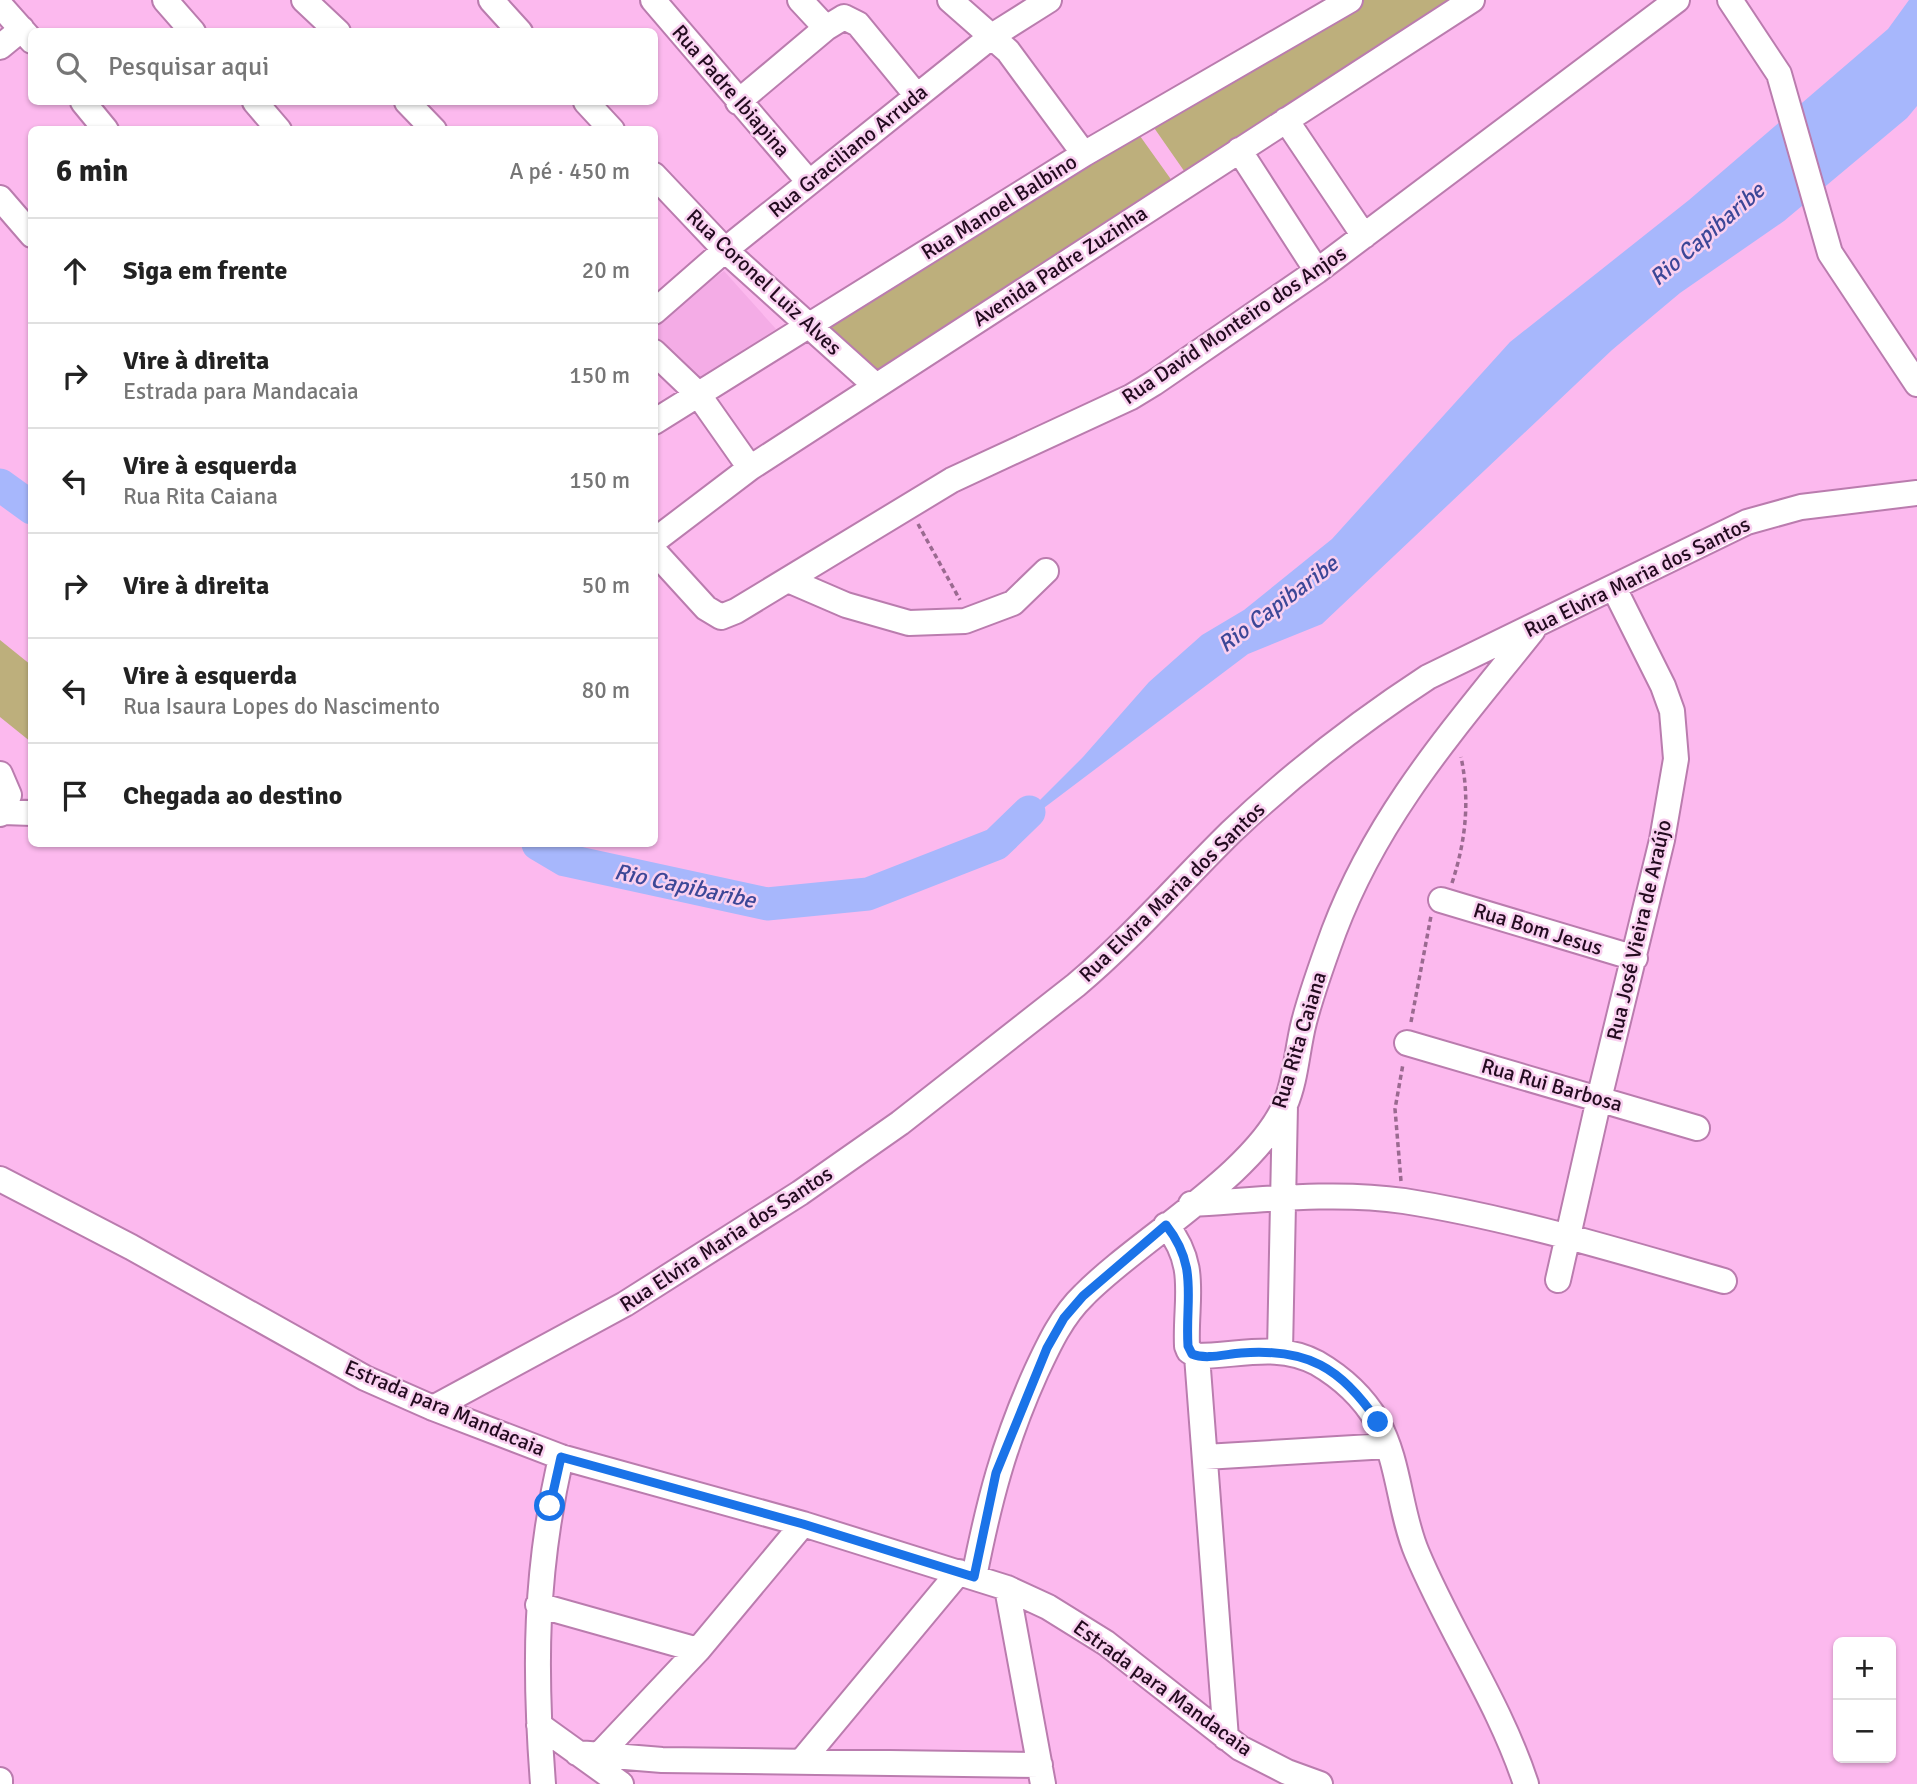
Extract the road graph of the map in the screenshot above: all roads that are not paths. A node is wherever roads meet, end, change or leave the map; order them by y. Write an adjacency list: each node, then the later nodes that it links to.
1 (165, 0): 14 (street)
2 (304, 0): 13 (street)
3 (491, 0): 15 (street)
4 (653, 0): 21 (street, Rua Padre Ibiapina)
5 (800, 0): 16 (street)
6 (950, 0): 18 (street)
7 (1049, 0): 18 (street, Rua Graciliano Arruda)
8 (1350, 0): 32 (street, Rua Manoel Balbino)
9 (1472, 0): 26 (street, Avenida Padre Zuzinha)
10 (1677, 0): 37 (street, Rua David Monteiro dos Anjos)
11 (1730, 0): 43 (street)
12 (0, 5): 17 (street)
13 (332, 18)
14 (190, 28)
15 (516, 28)
16 (826, 28): 20 (street); 21 (street)
17 (27, 35): 19 (street)
18 (992, 36): 20 (street, Rua Graciliano Arruda); 32 (street)
19 (0, 47)
20 (917, 96): 34 (street, Rua Graciliano Arruda)
21 (738, 102): 34 (street, Rua Padre Ibiapina)
22 (85, 105): 27 (street)
23 (258, 105): 28 (street)
24 (410, 105): 29 (street)
25 (589, 105): 30 (street)
26 (1286, 120): 31 (street, Avenida Padre Zuzinha); 37 (street)
27 (103, 126)
28 (276, 126)
29 (430, 126)
30 (608, 126)
31 (1239, 150): 39 (street); 44 (street, Avenida Padre Zuzinha)
32 (1084, 154): 41 (street, Rua Manoel Balbino)
33 (658, 179): 38 (street, Rua Coronel Luiz Alves)
34 (809, 182): 38 (street, Rua Graciliano Arruda)
35 (0, 198): 36 (street)
36 (28, 230)
37 (1364, 236): 39 (street, Rua David Monteiro dos Anjos)
38 (725, 250): 40 (street, Rua Graciliano Arruda); 41 (street, Rua Coronel Luiz Alves)
39 (1317, 271): 52 (street, Rua David Monteiro dos Anjos)
40 (658, 309)
41 (808, 327): 44 (street, Rua Coronel Luiz Alves); 45 (street, Rua Manoel Balbino)
42 (658, 356): 45 (street)
43 (1917, 384)
44 (876, 386): 47 (street, Avenida Padre Zuzinha)
45 (698, 394): 46 (street, Rua Manoel Balbino); 47 (street)
46 (658, 419)
47 (750, 468): 49 (street, Avenida Padre Zuzinha)
48 (1917, 493): 53 (street, Rua Elvira Maria dos Santos)
49 (658, 538)
50 (658, 555): 52 (street, Rua David Monteiro dos Anjos)
51 (1046, 571): 52 (street)
52 (788, 580)
53 (1614, 588): 54 (street, Rua Elvira Maria dos Santos); 60 (street, Rua José Vieira de Araújo)
54 (1536, 627): 63 (street, Rua Rita Caiana); 74 (street, Rua Elvira Maria dos Santos)
55 (2, 777): 56 (street); 57 (street)
56 (28, 783)
57 (1, 813): 58 (street)
58 (28, 813)
59 (1441, 900): 60 (street, Rua Bom Jesus)
60 (1635, 958): 62 (street, Rua José Vieira de Araújo)
61 (1407, 1042): 62 (street, Rua Rui Barbosa)
62 (1599, 1098): 64 (street, Rua Rui Barbosa); 69 (street, Rua José Vieira de Araújo)
63 (1285, 1105): 66 (street); 67 (street, Rua Rita Caiana)
64 (1697, 1128)
65 (0, 1180): 74 (street, Estrada para Mandacaia)
66 (1285, 1198): 67 (street); 69 (street); 72 (street)
67 (1191, 1204): 68 (street, Rua Rita Caiana)
68 (1166, 1225): 73 (street); 79 (street, Rua Rita Caiana)
69 (1570, 1237): 70 (street, Rua José Vieira de Araújo); 71 (street)
70 (1559, 1280)
71 (1724, 1281)
72 (1280, 1351): 73 (street); 75 (street)
73 (1197, 1356): 77 (street)
74 (433, 1408): 76 (street, Estrada para Mandacaia)
75 (1388, 1446): 77 (street); 91 (street)
76 (561, 1457): 78 (street, Estrada para Mandacaia); 81 (street)
77 (1205, 1457): 84 (street)
78 (803, 1524): 79 (street, Estrada para Mandacaia); 82 (street)
79 (967, 1575): 80 (street, Estrada para Mandacaia); 86 (street)
80 (1007, 1588): 84 (street, Estrada para Mandacaia); 87 (street)
81 (538, 1605): 82 (street); 83 (street)
82 (698, 1650): 85 (street)
83 (538, 1725): 85 (street); 88 (street)
84 (1226, 1738): 90 (street, Estrada para Mandacaia)
85 (588, 1755): 86 (street); 89 (street)
86 (801, 1762): 87 (street)
87 (1041, 1775)
88 (543, 1784)
89 (621, 1784)
90 (1320, 1784)
91 (1526, 1784)

